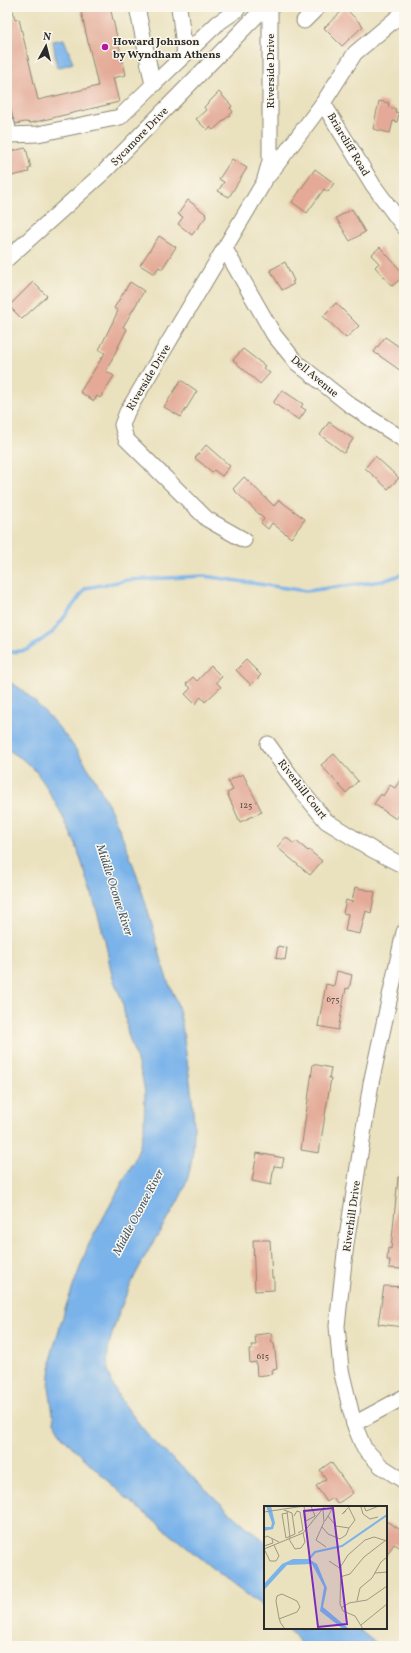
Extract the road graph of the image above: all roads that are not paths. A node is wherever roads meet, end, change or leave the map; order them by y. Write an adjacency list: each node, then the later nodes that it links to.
1 (137, 7): 11 (street)
2 (179, 7): 10 (street)
3 (265, 7): 9 (street, Sycamore Drive)
4 (270, 7): 14 (street, Riverside Drive)
5 (318, 7): 8 (street)
6 (237, 8): 9 (street); 10 (street)
7 (404, 12): 12 (street, Briarcliff Road)
8 (304, 21)
9 (250, 23): 17 (street, Sycamore Drive)
10 (185, 54): 11 (street)
11 (153, 85): 13 (street)
12 (323, 103): 14 (street, Riverside Drive); 15 (street, Briarcliff Road)
13 (7, 124)
14 (264, 182): 16 (street, Riverside Drive)
15 (404, 227)
16 (225, 249): 18 (street, Dell Avenue); 19 (street, Riverside Drive)
17 (7, 259)
18 (404, 440)
19 (244, 540)
20 (268, 744): 21 (street, Riverhill Court)
21 (404, 866)
22 (404, 932): 23 (street, Riverhill Drive)
23 (398, 980): 25 (street, Riverhill Drive)
24 (404, 1397): 25 (street)
25 (354, 1424): 26 (street, Riverhill Drive)
26 (404, 1481)

